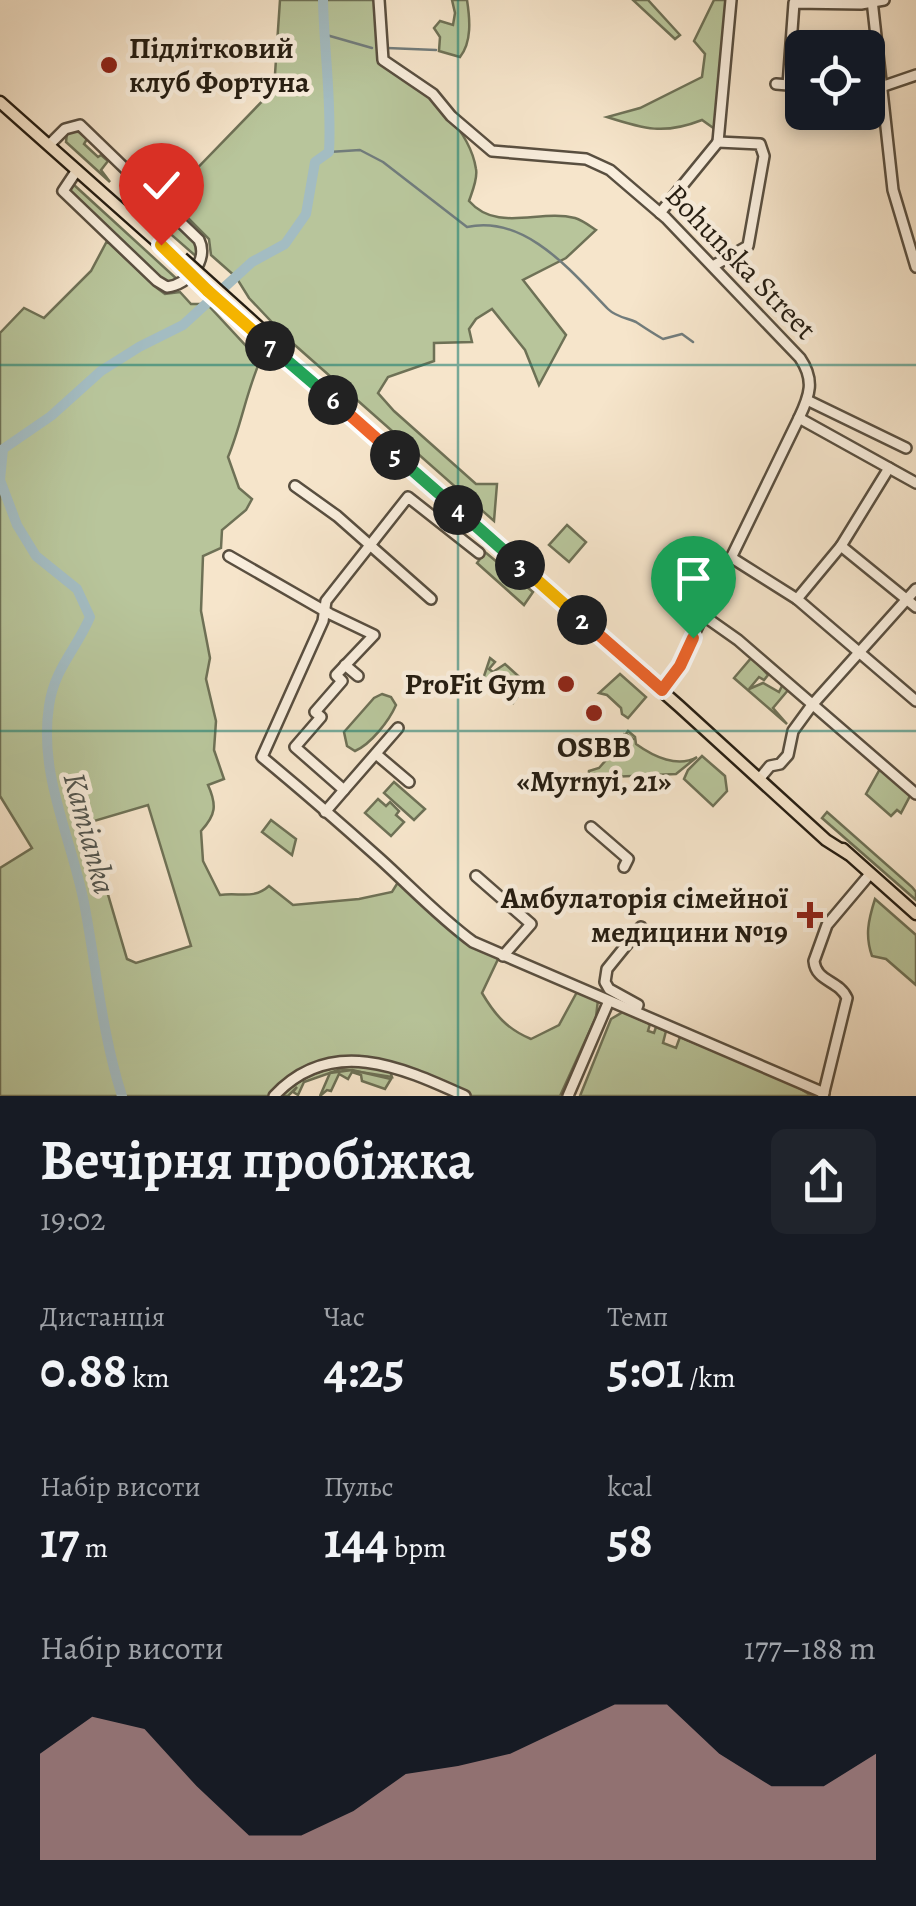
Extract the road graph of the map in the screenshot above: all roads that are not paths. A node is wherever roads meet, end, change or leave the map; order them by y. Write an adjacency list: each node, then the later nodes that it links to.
1 (378, 0): 13 (street, Bohunska Street)
2 (731, 0): 10 (street)
3 (876, 1): 4 (street); 6 (street)
4 (878, 30)
5 (916, 75): 7 (street)
6 (776, 84)
7 (885, 85)
8 (0, 102): 11 (main road)
9 (885, 114): 15 (street)
10 (718, 142): 13 (street); 14 (street)
11 (49, 146): 12 (main road); 12 (street)
12 (77, 170): 22 (main road, bridge)
13 (660, 213): 14 (street, Bohunska Street)
14 (713, 266): 16 (street, Bohunska Street)
15 (916, 268)
16 (807, 400): 17 (street); 18 (street)
17 (799, 418): 19 (street); 26 (street)
18 (906, 448)
19 (889, 468): 20 (street); 24 (street)
20 (916, 483)
21 (295, 486): 23 (street)
22 (491, 540): 23 (street); 37 (main road)
23 (370, 545): 29 (street); 32 (street)
24 (842, 546): 28 (street); 30 (street)
25 (228, 556): 32 (street)
26 (732, 558): 30 (street); 33 (street)
27 (916, 589): 28 (street)
28 (905, 598): 31 (street); 34 (street)
29 (431, 599)
30 (796, 599): 34 (street)
31 (916, 607)
32 (323, 609): 35 (street); 46 (street)
33 (704, 616): 37 (street); 39 (street)
34 (858, 651): 38 (street); 39 (street)
35 (345, 665): 36 (street); 44 (street)
36 (358, 676)
37 (662, 690): 42 (main road)
38 (916, 701)
39 (812, 705): 42 (street); 45 (street)
40 (398, 728): 41 (street)
41 (376, 754): 43 (street); 44 (street)
42 (760, 778): 49 (main road)
43 (409, 782)
44 (344, 790): 46 (street)
45 (916, 794)
46 (325, 812): 53 (street)
47 (590, 828): 48 (street)
48 (624, 867)
49 (870, 874): 51 (main road); 57 (street)
50 (476, 876): 53 (street)
51 (916, 914)
52 (642, 927): 55 (street)
53 (503, 956): 54 (street)
54 (608, 1002): 55 (street); 56 (street)
55 (636, 1010): 57 (street)
56 (570, 1092)
57 (824, 1094)
58 (274, 1096): 59 (street)
59 (465, 1096)

